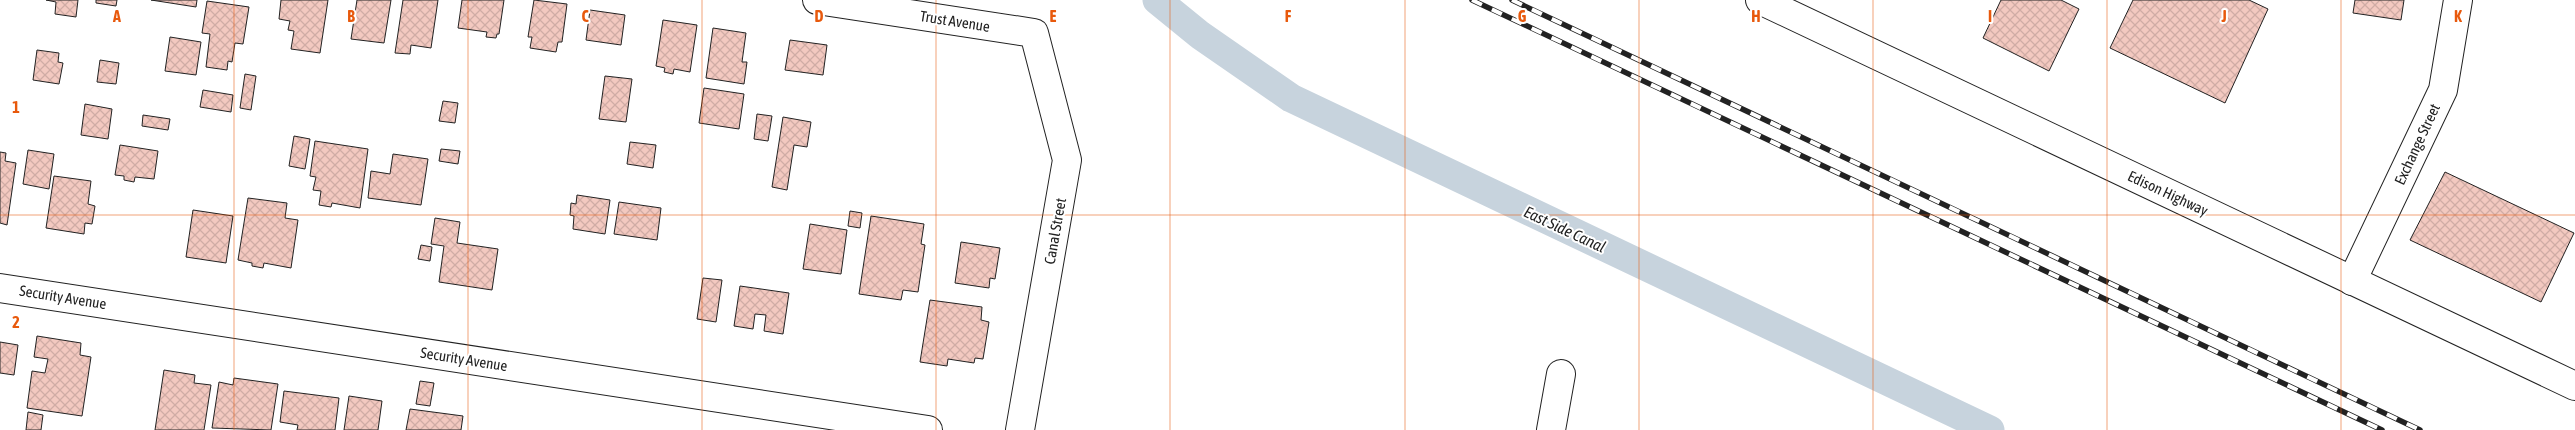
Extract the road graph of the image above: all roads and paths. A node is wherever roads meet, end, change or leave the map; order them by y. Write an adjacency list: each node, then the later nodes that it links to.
1 (817, 0): 4 (street, Trust Avenue)
2 (1760, 0): 5 (street, Edison Highway)
3 (2458, 0): 5 (street, Exchange Street)
4 (1034, 33): 10 (street, Canal Street)
5 (2352, 281): 8 (street, Edison Highway)
6 (0, 288): 9 (street, Security Avenue)
7 (1561, 374): 11 (street)
8 (2575, 386)
9 (928, 430)
10 (1020, 430)
11 (1551, 430)

